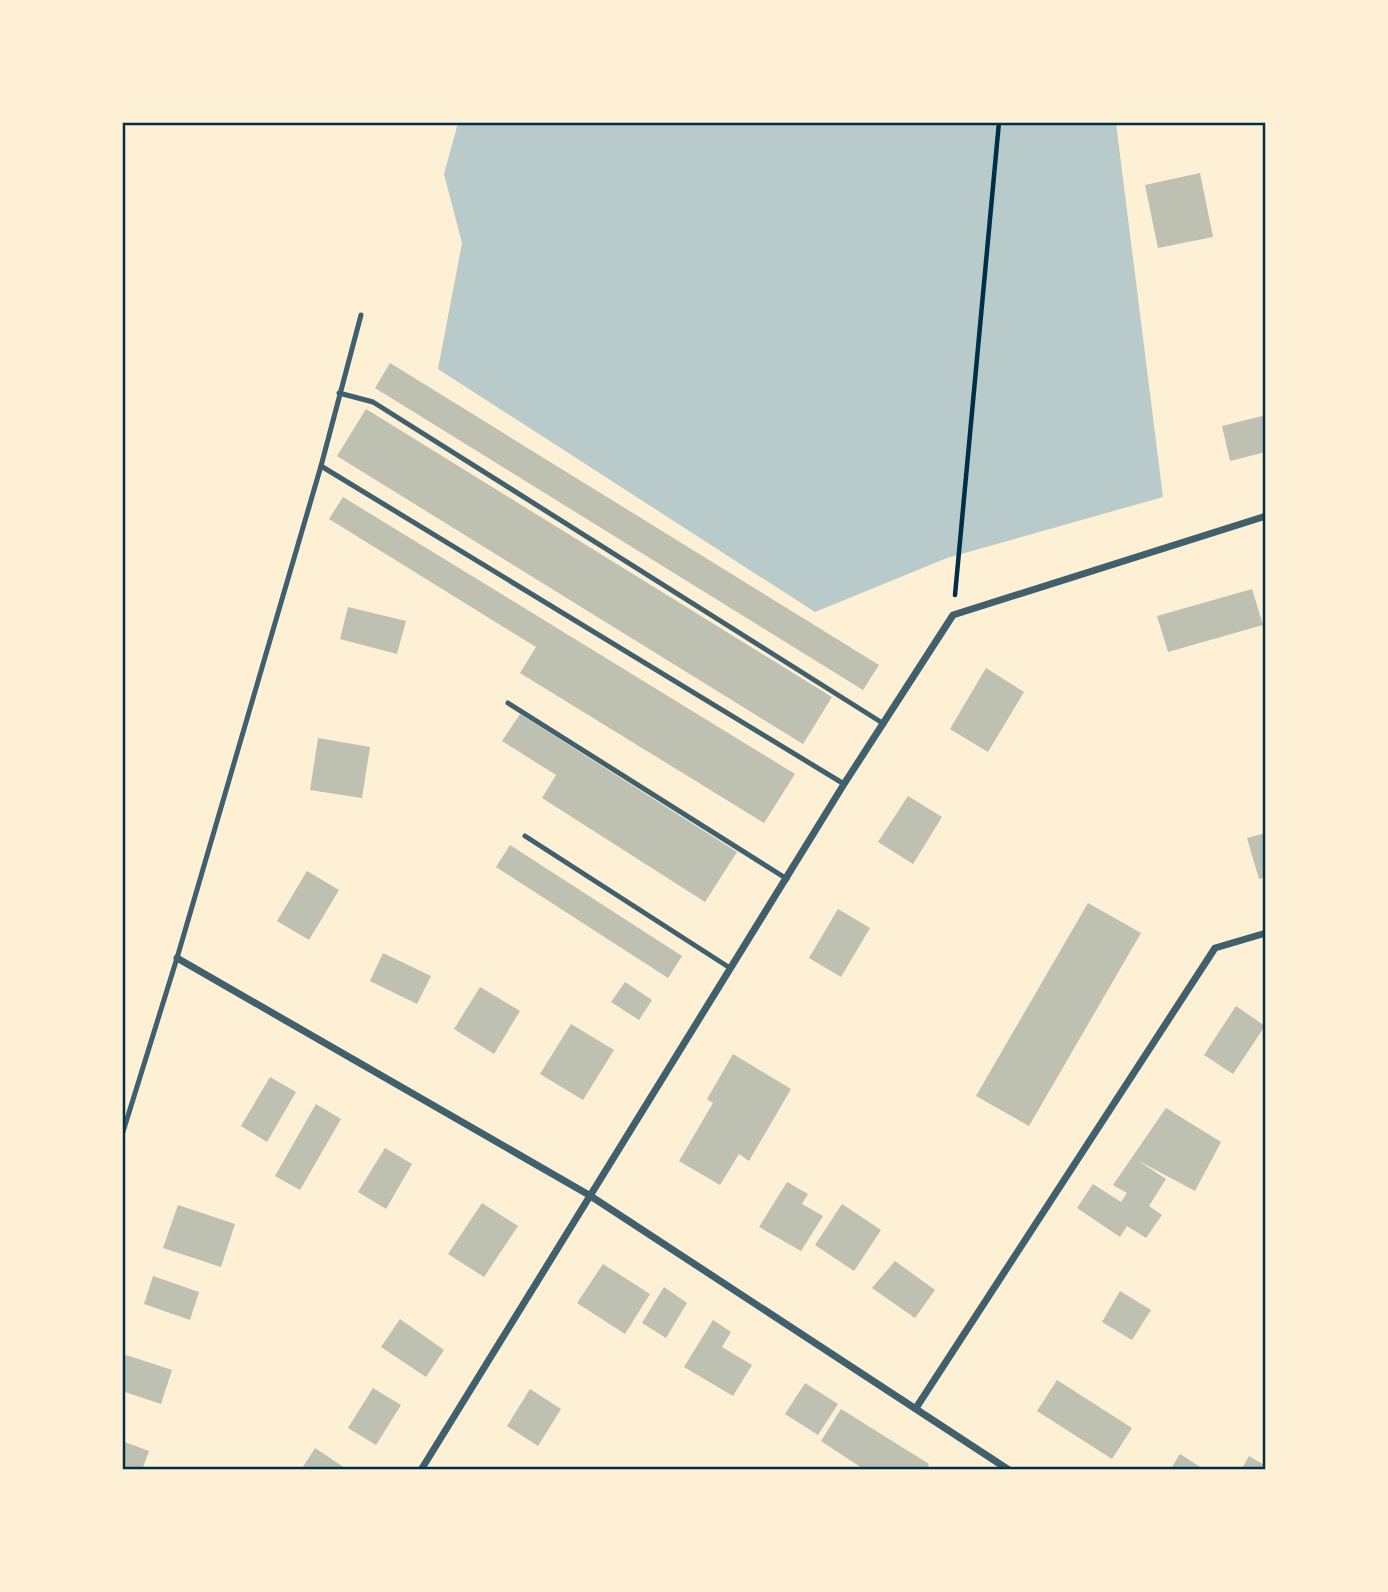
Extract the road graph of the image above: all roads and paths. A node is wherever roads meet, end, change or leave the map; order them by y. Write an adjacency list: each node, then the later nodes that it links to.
1 (999, 122): 6 (path)
2 (361, 315): 3 (lane)
3 (339, 393): 4 (lane); 8 (lane)
4 (320, 466): 9 (lane); 13 (lane)
5 (1265, 516): 6 (street)
6 (953, 615): 8 (street)
7 (508, 703): 11 (lane)
8 (884, 724): 9 (street)
9 (844, 784): 11 (street)
10 (525, 836): 14 (lane)
11 (787, 879): 14 (street)
12 (1265, 933): 17 (street)
13 (177, 958): 15 (lane); 16 (street)
14 (730, 968): 16 (street)
15 (122, 1135)
16 (589, 1195): 17 (street); 18 (street)
17 (916, 1408): 19 (street)
18 (421, 1469)
19 (1009, 1469)

